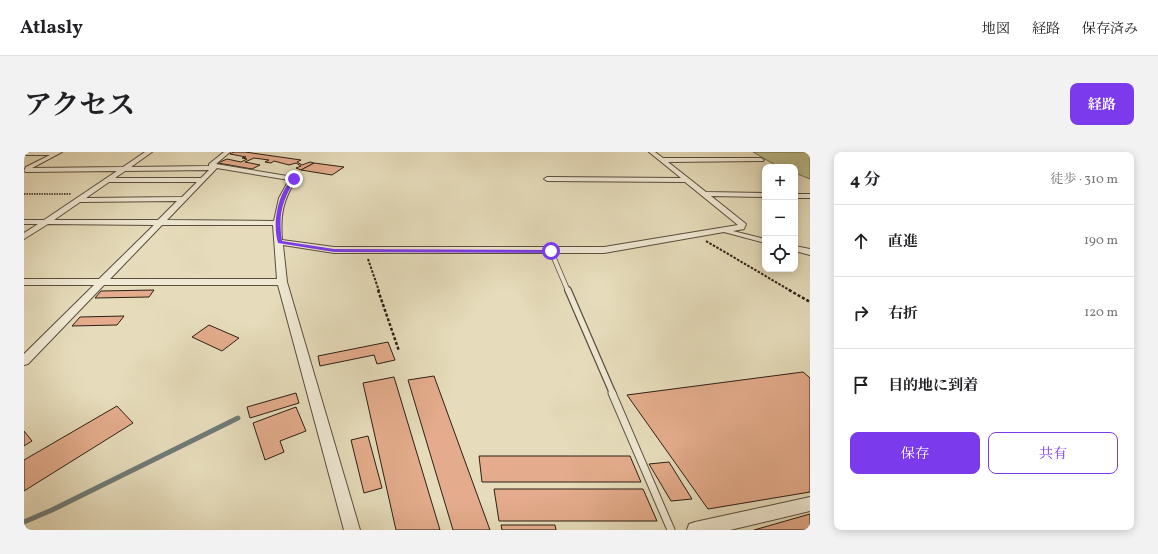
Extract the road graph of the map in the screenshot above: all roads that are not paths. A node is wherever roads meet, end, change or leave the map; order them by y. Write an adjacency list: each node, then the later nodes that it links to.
1 (59, 152): 5 (street); 10 (street)
2 (149, 152): 9 (street)
3 (227, 152): 8 (street)
4 (652, 152): 6 (street)
5 (24, 153)
6 (662, 160): 7 (street); 14 (street)
7 (761, 160)
8 (215, 167): 9 (street); 13 (street); 24 (street)
9 (126, 168): 10 (street); 12 (street)
10 (25, 170)
11 (547, 179): 14 (street)
12 (107, 180): 13 (street); 20 (street)
13 (202, 180): 19 (street)
14 (686, 180): 15 (street)
15 (704, 194): 16 (street); 25 (street)
16 (762, 195)
17 (798, 196): 18 (street)
18 (810, 196)
19 (183, 199): 20 (street); 23 (street)
20 (78, 200): 22 (street)
21 (24, 222): 22 (street)
22 (46, 222): 23 (street); 26 (street)
23 (160, 223): 24 (street); 33 (street)
24 (277, 223): 28 (street)
25 (722, 230): 27 (street); 30 (street)
26 (24, 238)
27 (762, 240)
28 (280, 242): 30 (street); 34 (street)
29 (798, 249): 31 (street)
30 (551, 251): 38 (lane)
31 (810, 252)
32 (24, 282): 33 (street)
33 (104, 282): 34 (street); 35 (street)
34 (282, 282): 37 (street)
35 (24, 361)
36 (810, 504): 39 (street)
37 (352, 530)
38 (671, 530)
39 (695, 530)

